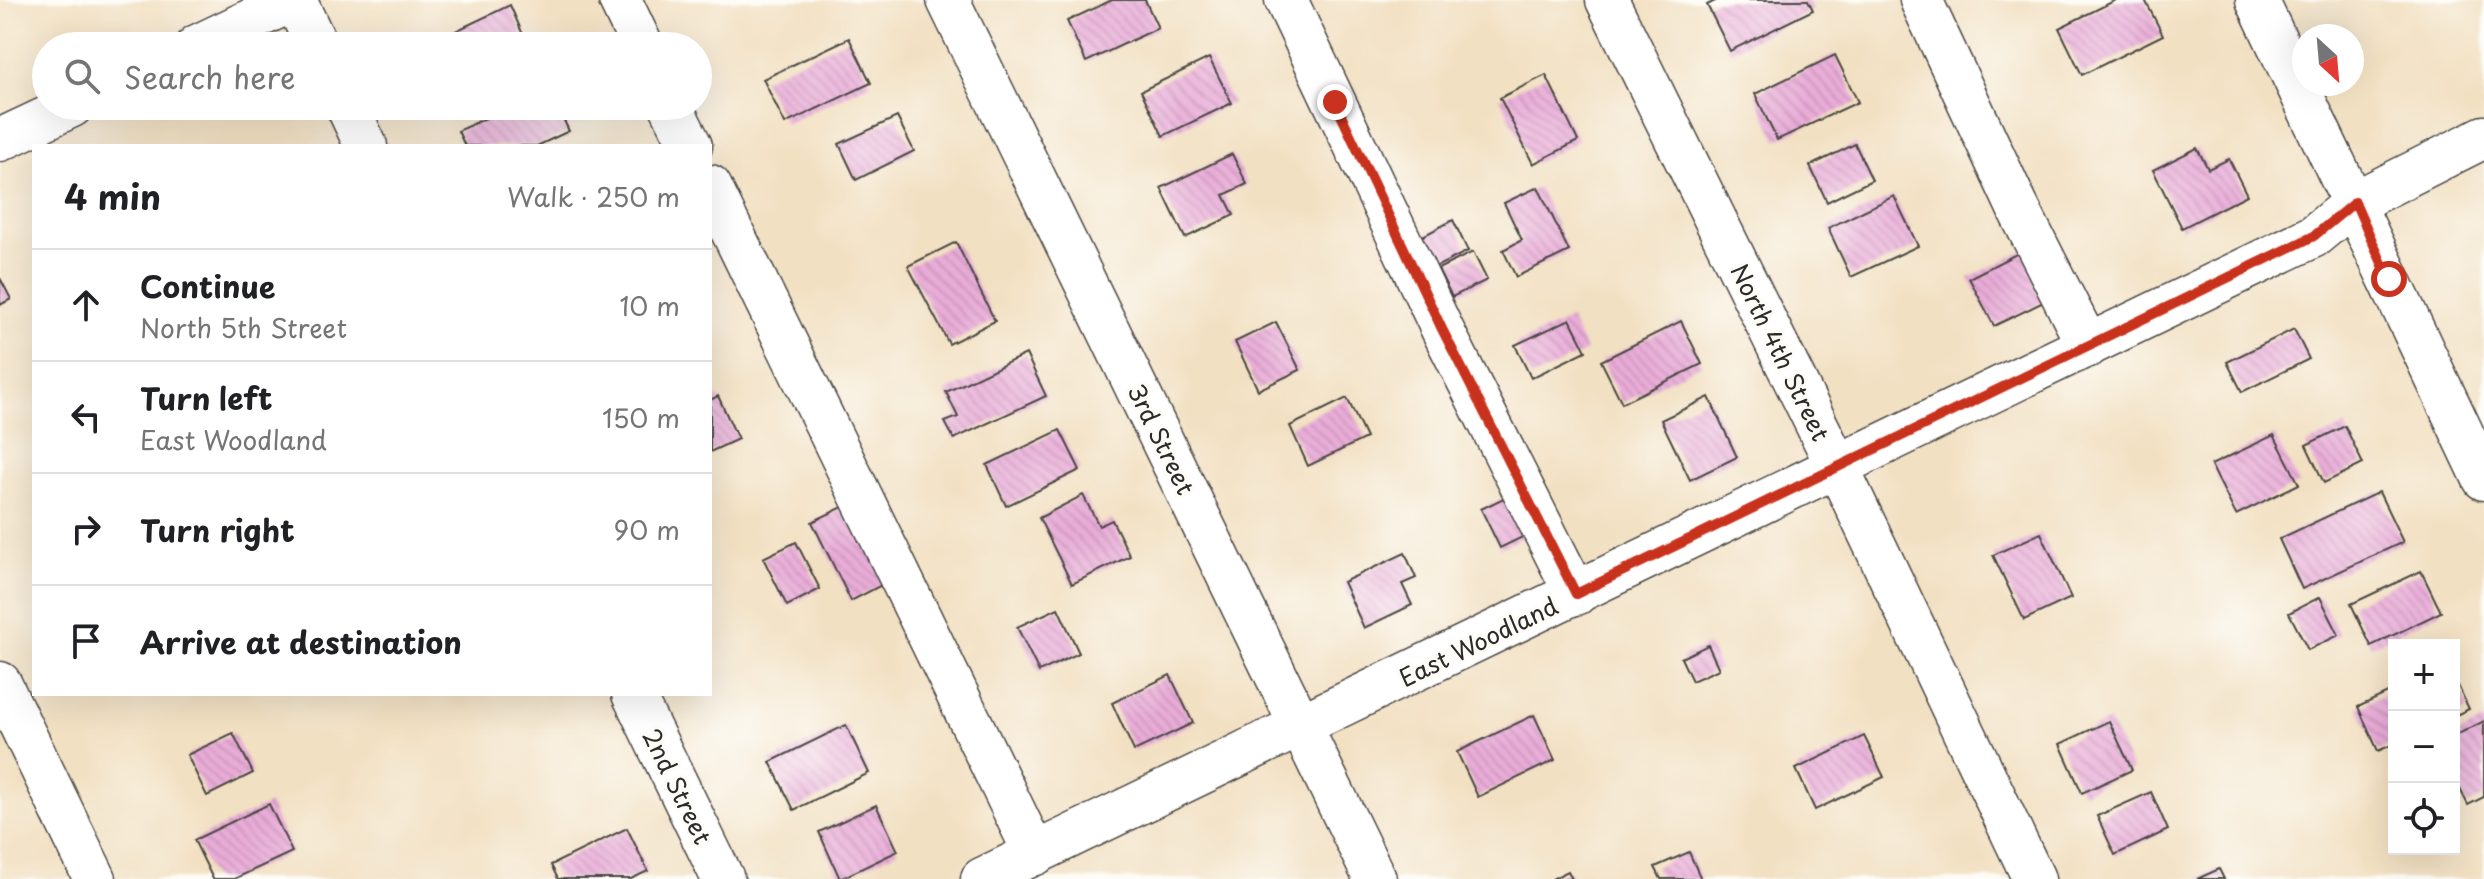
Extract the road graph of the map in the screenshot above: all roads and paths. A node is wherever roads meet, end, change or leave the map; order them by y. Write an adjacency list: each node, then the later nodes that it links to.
1 (294, 0): 8 (street); 9 (street)
2 (620, 0): 10 (street)
3 (948, 0): 26 (street, 3rd Street)
4 (1286, 0): 23 (street)
5 (1607, 0): 21 (street, North 4th Street)
6 (1921, 0): 20 (street)
7 (2257, 0): 19 (street)
8 (227, 32)
9 (310, 32)
10 (635, 32)
11 (42, 120): 15 (street)
12 (354, 120): 16 (street)
13 (678, 120): 17 (street)
14 (2484, 137): 19 (street, East Woodland)
15 (0, 140)
16 (365, 144)
17 (690, 144)
18 (712, 190): 27 (street)
19 (2355, 202): 20 (street, East Woodland); 22 (street)
20 (2088, 346): 21 (street, East Woodland)
21 (1838, 468): 23 (street, East Woodland); 32 (street, North 4th Street)
22 (2484, 479)
23 (1576, 594): 26 (street, East Woodland)
24 (0, 683): 28 (street)
25 (634, 696): 29 (street, 2nd Street)
26 (1301, 726): 27 (street, East Woodland); 31 (street, 3rd Street)
27 (1035, 854): 30 (street, East Woodland)
28 (95, 879)
29 (723, 879)
30 (982, 879)
31 (1375, 879)
32 (2034, 879)

